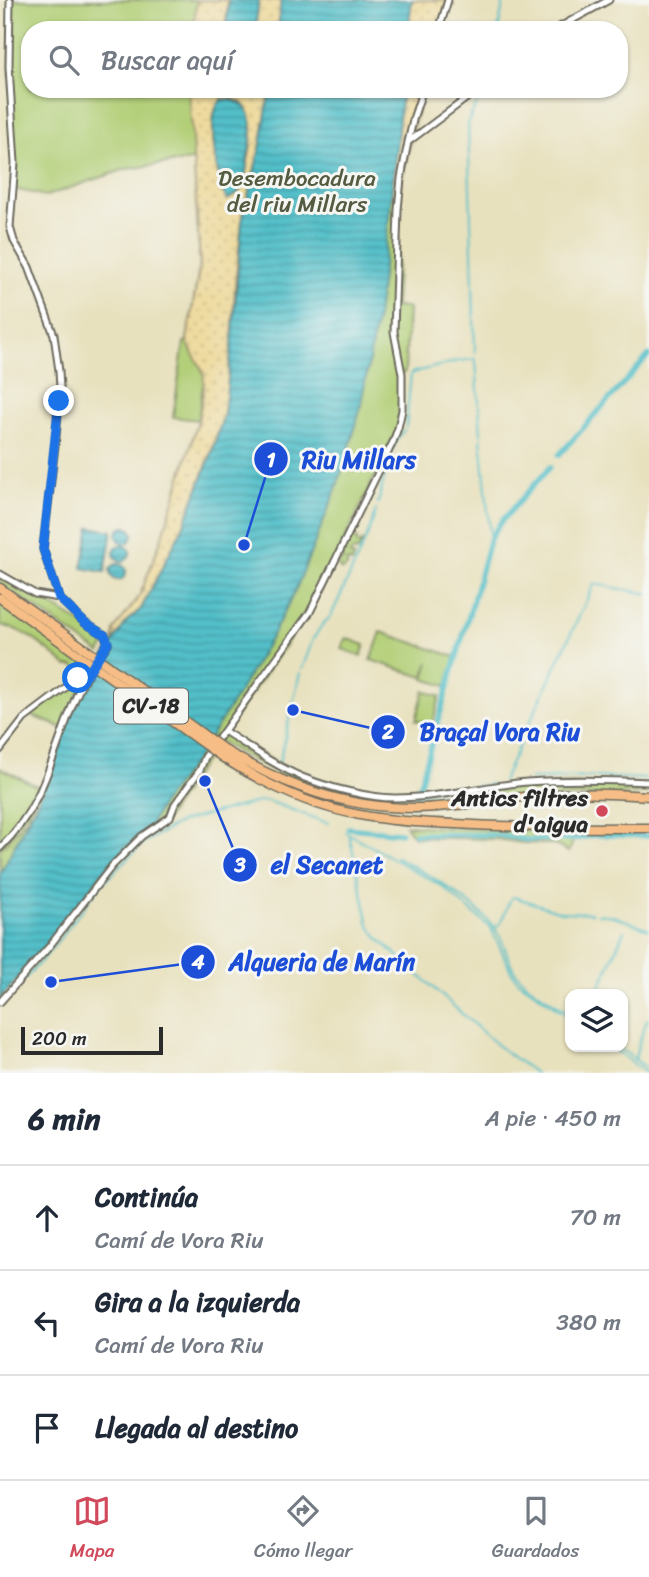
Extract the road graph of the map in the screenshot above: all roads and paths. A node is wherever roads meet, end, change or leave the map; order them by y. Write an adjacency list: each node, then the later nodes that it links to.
1 (10, 0): 12 (street)
2 (448, 0): 4 (street)
3 (609, 0): 5 (street)
4 (442, 21)
5 (570, 21)
6 (420, 98): 8 (street)
7 (468, 98): 8 (street)
8 (408, 142): 15 (street)
9 (0, 574): 12 (street)
10 (0, 588): 13 (main road, CV-18)
11 (0, 598): 13 (main road, CV-18)
12 (59, 598): 14 (street)
13 (81, 651): 17 (main road, CV-18, bridge)
14 (88, 673): 16 (street); 21 (street)
15 (224, 731): 18 (street); 22 (street)
16 (0, 750)
17 (224, 754): 19 (main road, CV-18); 20 (main road, CV-18)
18 (649, 782)
19 (649, 796)
20 (649, 828)
21 (0, 848)
22 (0, 1002)

